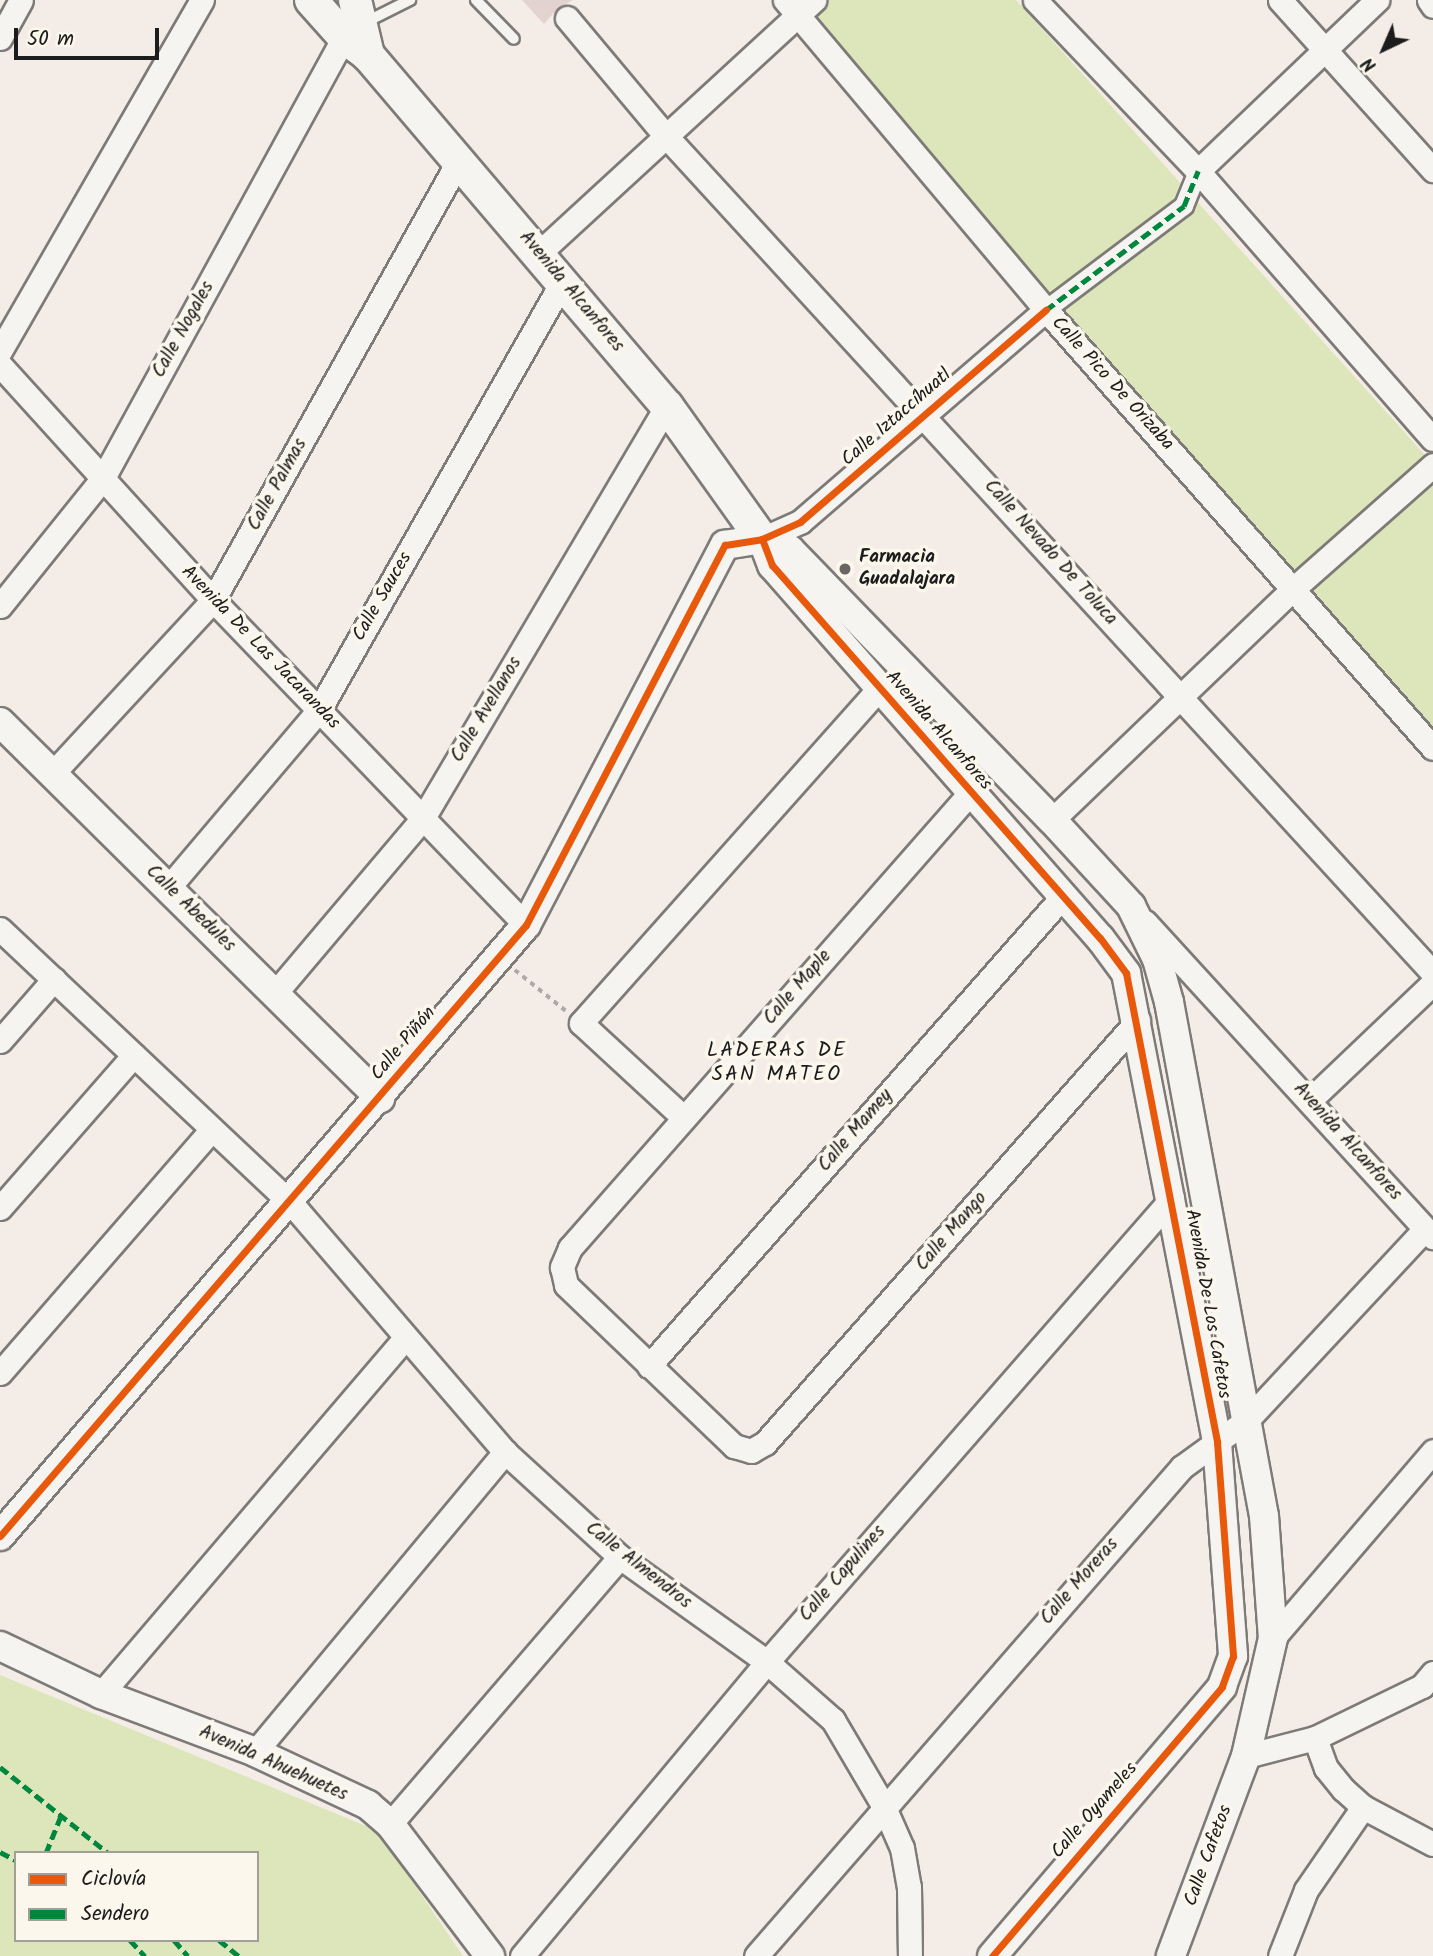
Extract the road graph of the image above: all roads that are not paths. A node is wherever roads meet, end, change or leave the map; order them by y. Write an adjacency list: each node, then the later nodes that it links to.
1 (21, 0): 14 (street)
2 (202, 0): 24 (street)
3 (311, 0): 13 (main road, Avenida Alcanfores)
4 (410, 0): 13 (lane)
5 (476, 0): 15 (lane)
6 (1035, 0): 20 (street)
7 (1280, 0): 16 (street)
8 (1377, 0): 16 (street, Calle Iztaccíhuatl)
9 (1429, 0): 11 (street)
10 (799, 5): 17 (street); 23 (street, Calle Pico De Orizaba)
11 (1433, 6)
12 (567, 18): 17 (street, Calle Nevado De Toluca)
13 (357, 29): 18 (main road, Avenida Alcanfores); 30 (street, Calle Nogales)
14 (0, 38)
15 (514, 39)
16 (1326, 47): 19 (street); 20 (street, Calle Iztaccíhuatl)
17 (666, 135): 21 (street); 27 (street, Calle Nevado De Toluca)
18 (458, 162): 21 (main road, Avenida Alcanfores); 33 (street, Calle Palmas)
19 (1433, 170)
20 (1198, 171): 23 (street, Calle Iztaccíhuatl); 28 (street)
21 (539, 253): 22 (main road, Avenida Alcanfores)
22 (562, 282): 26 (main road, Avenida Alcanfores); 37 (street, Calle Sauces)
23 (1046, 310): 27 (street, Calle Iztaccíhuatl); 32 (street, Calle Pico De Orizaba)
24 (0, 351)
25 (0, 365): 30 (street, Avenida De Las Jacarandas)
26 (667, 406): 31 (main road, Avenida Alcanfores); 42 (street, Calle Avellanos)
27 (925, 415): 31 (street, Calle Iztaccíhuatl); 36 (street, Calle Nevado De Toluca)
28 (1433, 439)
29 (1433, 465): 32 (street)
30 (103, 478): 33 (street, Avenida De Las Jacarandas); 34 (street, Calle Nogales)
31 (762, 539): 35 (street, Avenida Alcanfores); 43 (street, Avenida Alcanfores); 47 (street, Calle Piñón)
32 (1293, 589): 36 (street); 39 (street, Calle Pico De Orizaba)
33 (213, 600): 37 (street, Avenida De Las Jacarandas); 40 (street, Calle Palmas)
34 (0, 606)
35 (879, 688): 41 (street, Avenida Alcanfores); 59 (street)
36 (1181, 698): 43 (street); 50 (street, Calle Nevado De Toluca)
37 (319, 710): 42 (street, Avenida De Las Jacarandas); 44 (street, Calle Sauces)
38 (0, 722): 40 (street, Calle Abedules)
39 (1433, 748)
40 (52, 774): 44 (street, Calle Abedules)
41 (970, 793): 45 (street, Avenida Alcanfores); 59 (street, Calle Maple)
42 (423, 818): 47 (street, Avenida De Las Jacarandas); 53 (street, Calle Avellanos)
43 (1052, 820): 46 (street, Avenida Alcanfores)
44 (169, 888): 53 (street, Calle Abedules)
45 (1063, 896): 49 (street, Avenida Alcanfores); 66 (street, Calle Mamey)
46 (1131, 906): 49 (street); 58 (street, Avenida Alcanfores); 68 (street, Avenida De Los Cafetos)
47 (526, 925): 57 (street, Calle Piñón)
48 (0, 929): 51 (street, Calle Almendros)
49 (1100, 938): 54 (street, Avenida De Los Cafetos)
50 (1433, 973)
51 (54, 979): 55 (street); 56 (street, Calle Almendros)
52 (1433, 983): 58 (street)
53 (276, 992): 57 (street, Calle Abedules)
54 (1138, 1020): 61 (street, Avenida De Los Cafetos); 66 (street, Calle Mango)
55 (0, 1041)
56 (134, 1055): 60 (street, Calle Almendros); 63 (street)
57 (380, 1098): 62 (street, Calle Piñón)
58 (1309, 1101): 64 (street, Avenida Alcanfores)
59 (684, 1118): 66 (street, Calle Maple)
60 (212, 1129): 62 (street, Calle Almendros); 67 (street)
61 (1172, 1198): 69 (street, Avenida De Los Cafetos); 76 (street, Calle Capulines)
62 (291, 1203): 65 (street, Calle Almendros); 72 (street, Calle Piñón)
63 (0, 1208)
64 (1429, 1233): 68 (street, Calle Moreras)
65 (405, 1338): 71 (street, Calle Almendros); 79 (street)
66 (649, 1366)
67 (0, 1373)
68 (1247, 1420): 69 (street, Calle Moreras); 74 (street, Avenida De Los Cafetos)
69 (1217, 1442): 78 (street, Avenida De Los Cafetos); 83 (street, Calle Moreras)
70 (1433, 1451): 74 (street)
71 (505, 1452): 73 (street, Calle Almendros); 81 (street)
72 (0, 1536)
73 (620, 1557): 76 (street, Calle Almendros); 85 (street)
74 (1273, 1638): 82 (street, Avenida De Los Cafetos)
75 (0, 1646): 79 (street, Avenida Ahuehuetes)
76 (767, 1662): 83 (street, Calle Almendros); 88 (street, Calle Capulines)
77 (1433, 1673): 80 (street)
78 (1222, 1687): 91 (street, Calle Oyameles)
79 (101, 1694): 81 (street, Avenida Ahuehuetes)
80 (1315, 1738): 82 (street); 84 (street)
81 (255, 1752): 85 (street, Avenida Ahuehuetes)
82 (1246, 1756): 92 (street, Calle Cafetos)
83 (883, 1805): 89 (street, Calle Moreras); 90 (street, Calle Almendros)
84 (1363, 1807): 86 (street); 93 (street)
85 (390, 1824): 87 (street, Avenida Ahuehuetes)
86 (1433, 1844)
87 (490, 1956)
88 (522, 1956)
89 (756, 1956)
90 (910, 1956)
91 (992, 1956)
92 (1171, 1956)
93 (1280, 1956)

